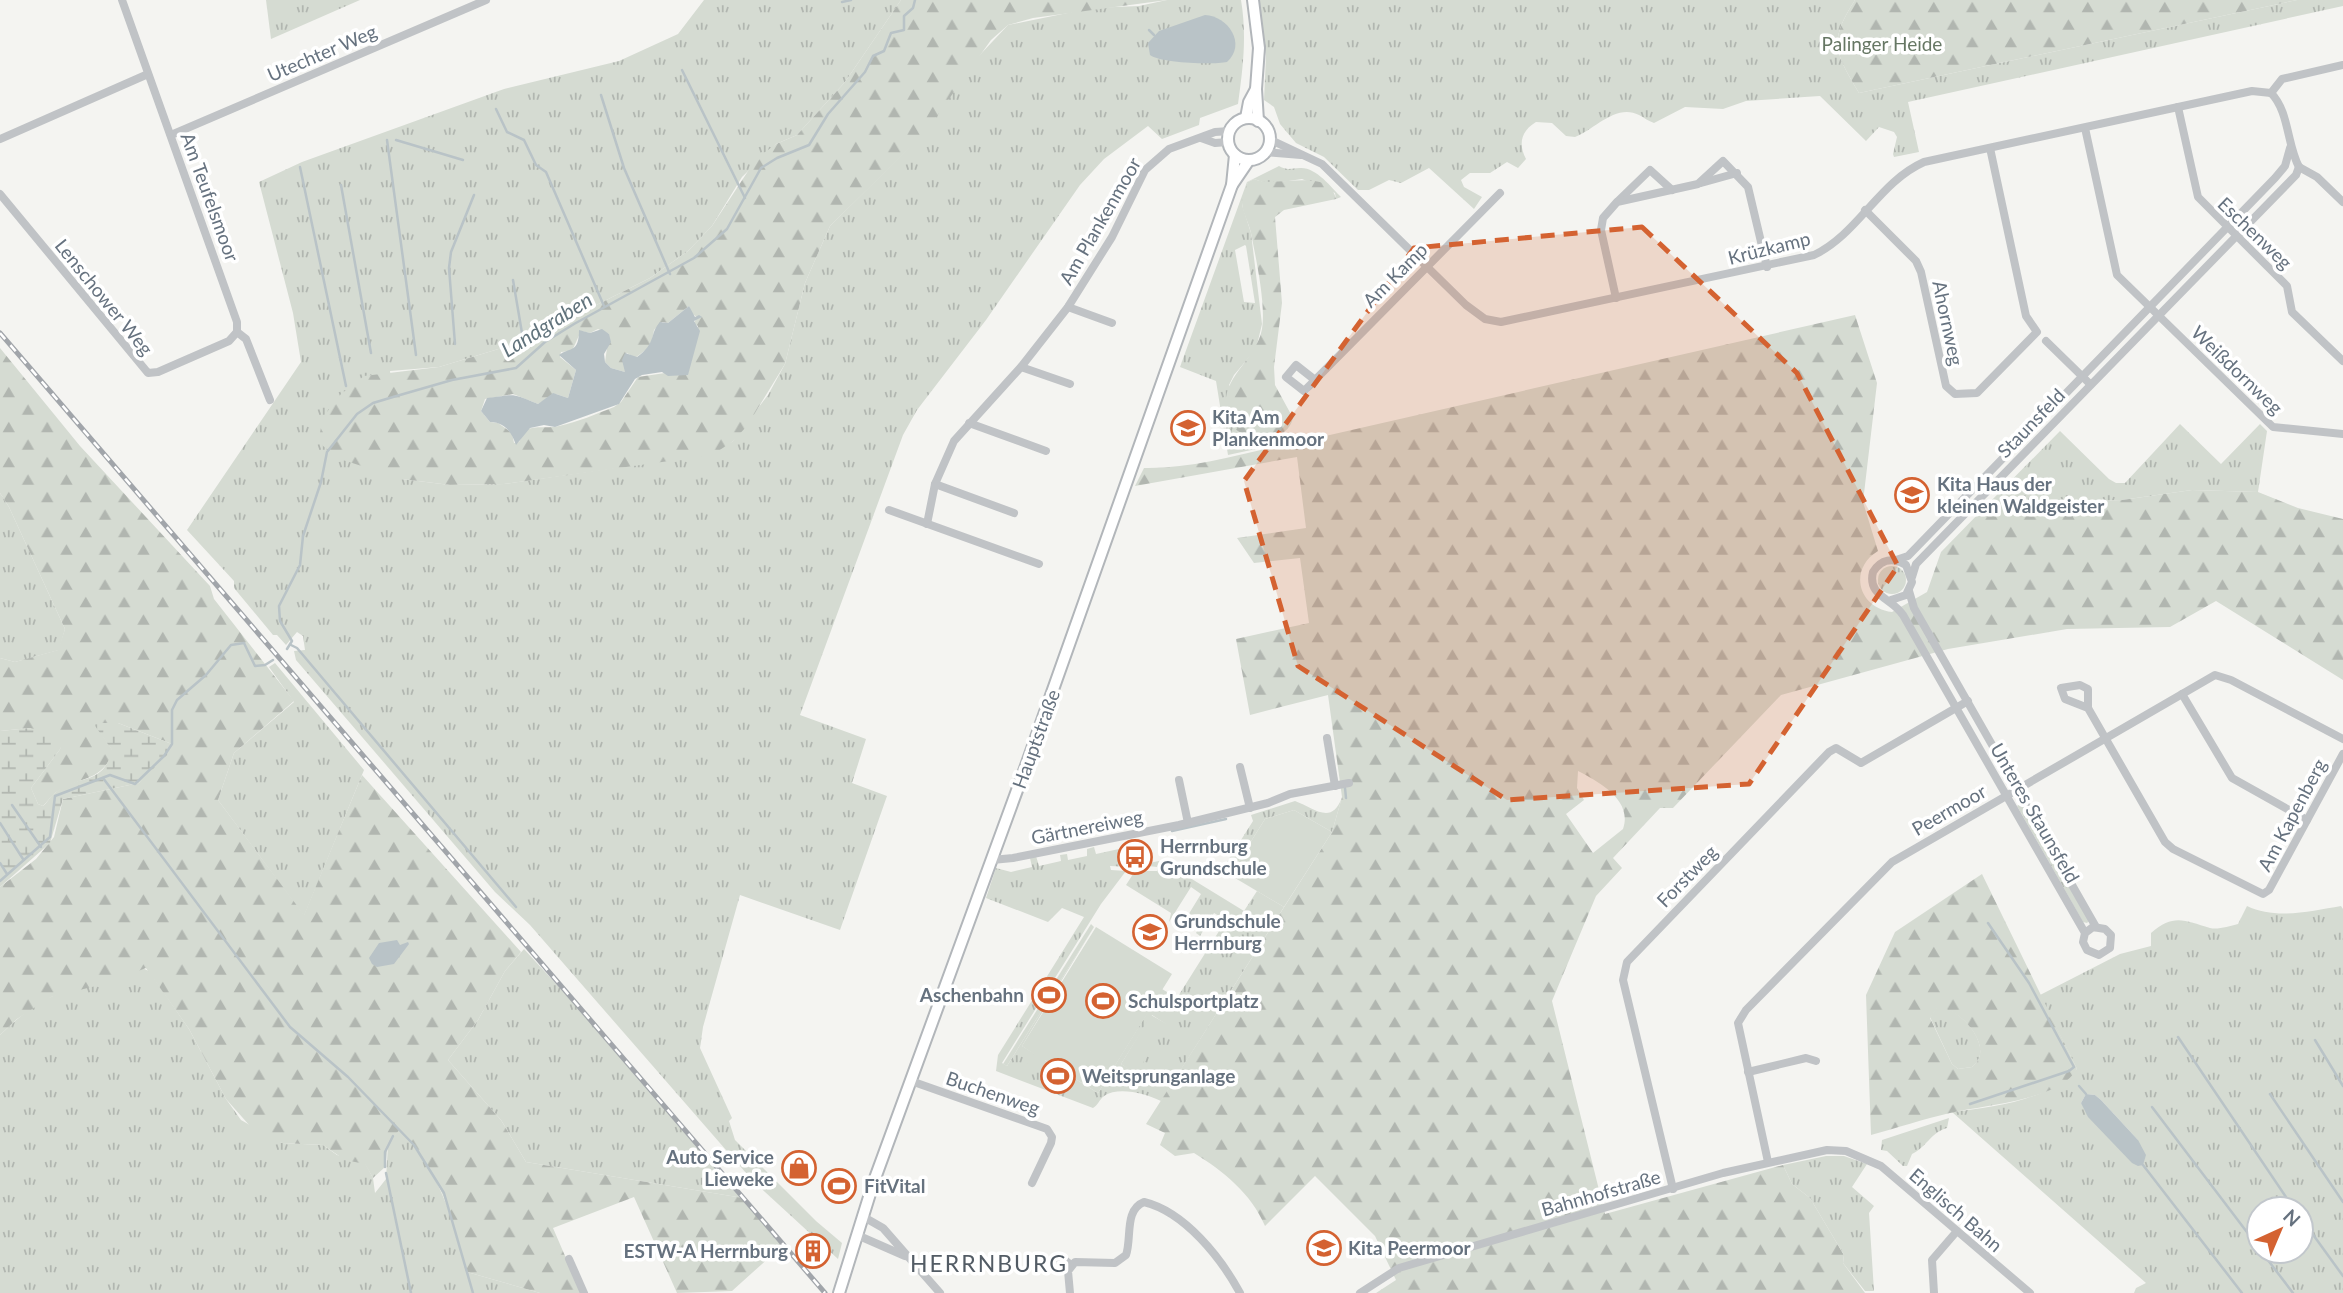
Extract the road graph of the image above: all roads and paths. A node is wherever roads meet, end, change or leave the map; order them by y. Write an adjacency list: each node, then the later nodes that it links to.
1 (122, 0): 5 (street, Am Teufelsmoor)
2 (486, 0): 12 (street, Utechter Weg)
3 (1253, 0): 6 (main road)
4 (2343, 65): 7 (street)
5 (148, 74): 12 (street, Am Teufelsmoor); 14 (street)
6 (1256, 89): 9 (main road); 10 (main road)
7 (2271, 93): 8 (street, Krüzkamp); 17 (street)
8 (2178, 107): 11 (street, Krüzkamp); 32 (street, Eschenweg)
9 (1246, 118): 10 (main road); 13 (main road)
10 (1258, 121): 15 (main road)
11 (2085, 128): 16 (street, Krüzkamp); 37 (street)
12 (171, 135): 41 (street, Am Teufelsmoor)
13 (1229, 136): 19 (main road); 38 (street, Am Plankenmoor)
14 (0, 139)
15 (1269, 139): 18 (main road); 20 (street, Krüzkamp)
16 (1990, 148): 31 (street, Krüzkamp); 42 (street)
17 (2290, 148): 22 (street); 32 (street, Staunsfeld)
18 (1265, 152): 20 (street, Krüzkamp); 21 (main road, Hauptstraße)
19 (1235, 155): 21 (main road); 25 (main road, Hauptstraße)
20 (1301, 155): 34 (street, Krüzkamp)
21 (1249, 160): 25 (main road, Hauptstraße)
22 (2299, 167): 30 (street); 33 (street, Staunsfeld)
23 (1737, 173): 24 (street); 24 (street); 35 (street)
24 (1698, 184): 26 (street)
25 (1232, 185): 79 (main road, Hauptstraße)
26 (1672, 190): 29 (street); 29 (street)
27 (1500, 193): 34 (street, Am Kamp)
28 (0, 194): 41 (street, Lenschower Weg)
29 (1617, 202): 36 (street)
30 (2343, 202)
31 (1865, 210): 35 (street, Krüzkamp); 42 (street, Ahornweg)
32 (2227, 227): 33 (street, Eschenweg); 37 (street, Staunsfeld)
33 (2236, 236): 39 (street, Staunsfeld); 43 (street, Eschenweg)
34 (1426, 266): 36 (street, Krüzkamp); 46 (street, Am Kamp)
35 (1767, 267): 36 (street, Krüzkamp)
36 (1616, 298)
37 (2150, 306): 39 (street); 45 (street, Staunsfeld)
38 (1068, 307): 40 (street, Am Plankenmoor); 44 (street, Am Plankenmoor)
39 (2159, 315): 48 (street, Staunsfeld); 51 (street, Weißdornweg)
40 (1112, 323)
41 (237, 332): 49 (street, Am Teufelsmoor)
42 (2041, 336): 45 (street)
43 (2343, 362)
44 (1021, 367): 47 (street); 50 (street, Am Plankenmoor)
45 (2082, 376): 48 (street, Staunsfeld); 57 (street, Staunsfeld)
46 (1315, 380)
47 (1070, 384)
48 (2090, 384): 59 (street, Staunsfeld)
49 (270, 400)
50 (969, 424): 52 (street); 53 (street, Am Plankenmoor)
51 (2343, 434)
52 (1046, 451)
53 (935, 484): 55 (street); 56 (street, Am Plankenmoor)
54 (888, 510): 56 (street)
55 (1014, 513)
56 (927, 524): 58 (street)
57 (1896, 560): 59 (street); 61 (street, Unteres Staunsfeld)
58 (1040, 564)
59 (1912, 577): 60 (street)
60 (1909, 591): 61 (street); 63 (street, Unteres Staunsfeld)
61 (1891, 600): 64 (street, Unteres Staunsfeld)
62 (2182, 694): 67 (street, Peermoor); 68 (street, Peermoor); 77 (street)
63 (1968, 701): 64 (street); 74 (street, Unteres Staunsfeld)
64 (1957, 708): 75 (street, Unteres Staunsfeld); 88 (street, Forstweg)
65 (2088, 708): 67 (street)
66 (1327, 738): 73 (street)
67 (2106, 738): 74 (street, Peermoor); 77 (street, Am Kapenberg)
68 (2343, 739)
69 (2343, 754): 77 (street, Am Kapenberg)
70 (1240, 766): 76 (street)
71 (1179, 780): 78 (street)
72 (1349, 783): 73 (street, Gärtnereiweg)
73 (1335, 786): 76 (street, Gärtnereiweg)
74 (2018, 789): 75 (street, Peermoor); 80 (street, Unteres Staunsfeld)
75 (2007, 795): 81 (street, Unteres Staunsfeld); 83 (street, Peermoor)
76 (1250, 808): 78 (street, Gärtnereiweg)
77 (2307, 820)
78 (1188, 823): 79 (street, Gärtnereiweg)
79 (992, 860): 84 (main road, Hauptstraße)
80 (2096, 927): 81 (street); 81 (street, Unteres Staunsfeld)
81 (2085, 933)
82 (1816, 1061): 83 (street)
83 (1748, 1072): 86 (street, Peermoor)
84 (911, 1081): 87 (street, Buchenweg); 89 (main road, Hauptstraße)
85 (1859, 1155): 86 (street, Bahnhofstraße); 90 (street, Englisch Bahn)
86 (1768, 1162): 88 (street, Bahnhofstraße)
87 (1032, 1183)
88 (1673, 1189): 101 (street, Bahnhofstraße)
89 (862, 1216): 91 (main road, Hauptstraße); 92 (street)
90 (1957, 1231): 102 (street); 103 (street, Englisch Bahn)
91 (857, 1235): 92 (street); 97 (main road, Hauptstraße)
92 (908, 1258): 98 (street)
93 (569, 1259): 96 (street)
94 (1033, 1264): 95 (street)
95 (1071, 1265): 99 (street); 100 (street)
96 (584, 1293)
97 (839, 1293)
98 (940, 1293)
99 (1070, 1293)
100 (1240, 1293)
101 (1360, 1293)
102 (1934, 1293)
103 (2030, 1293)

